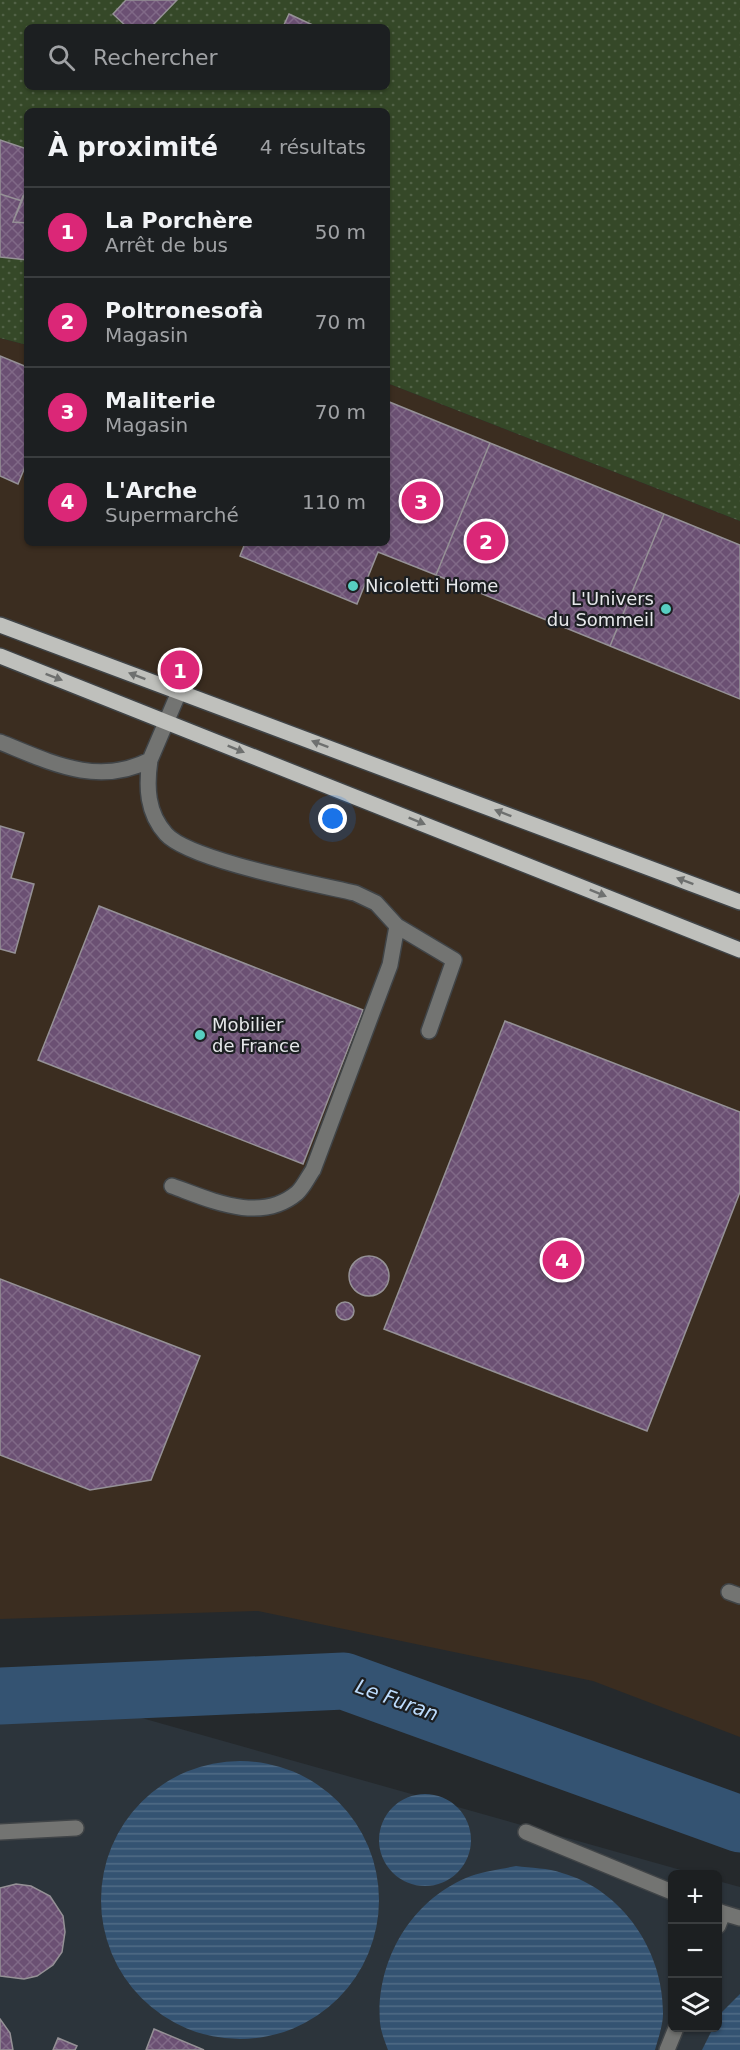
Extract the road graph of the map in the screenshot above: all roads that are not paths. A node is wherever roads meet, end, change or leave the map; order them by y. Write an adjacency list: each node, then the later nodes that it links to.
1 (0, 625): 3 (main road, one-way to 1)
2 (0, 656): 4 (main road, one-way to 4)
3 (179, 692): 4 (lane); 7 (main road, one-way to 3)
4 (166, 721): 6 (lane); 9 (main road, one-way to 9)
5 (0, 742): 6 (lane)
6 (150, 760): 8 (lane)
7 (740, 902)
8 (397, 926): 10 (lane); 11 (lane)
9 (740, 950)
10 (429, 1031)
11 (172, 1186)
12 (76, 1828): 13 (lane)
13 (0, 1832)
14 (526, 1832): 15 (lane)
15 (668, 1890)
16 (722, 1917): 17 (lane)
17 (740, 1918)
18 (674, 2032): 19 (lane)
19 (667, 2050)

